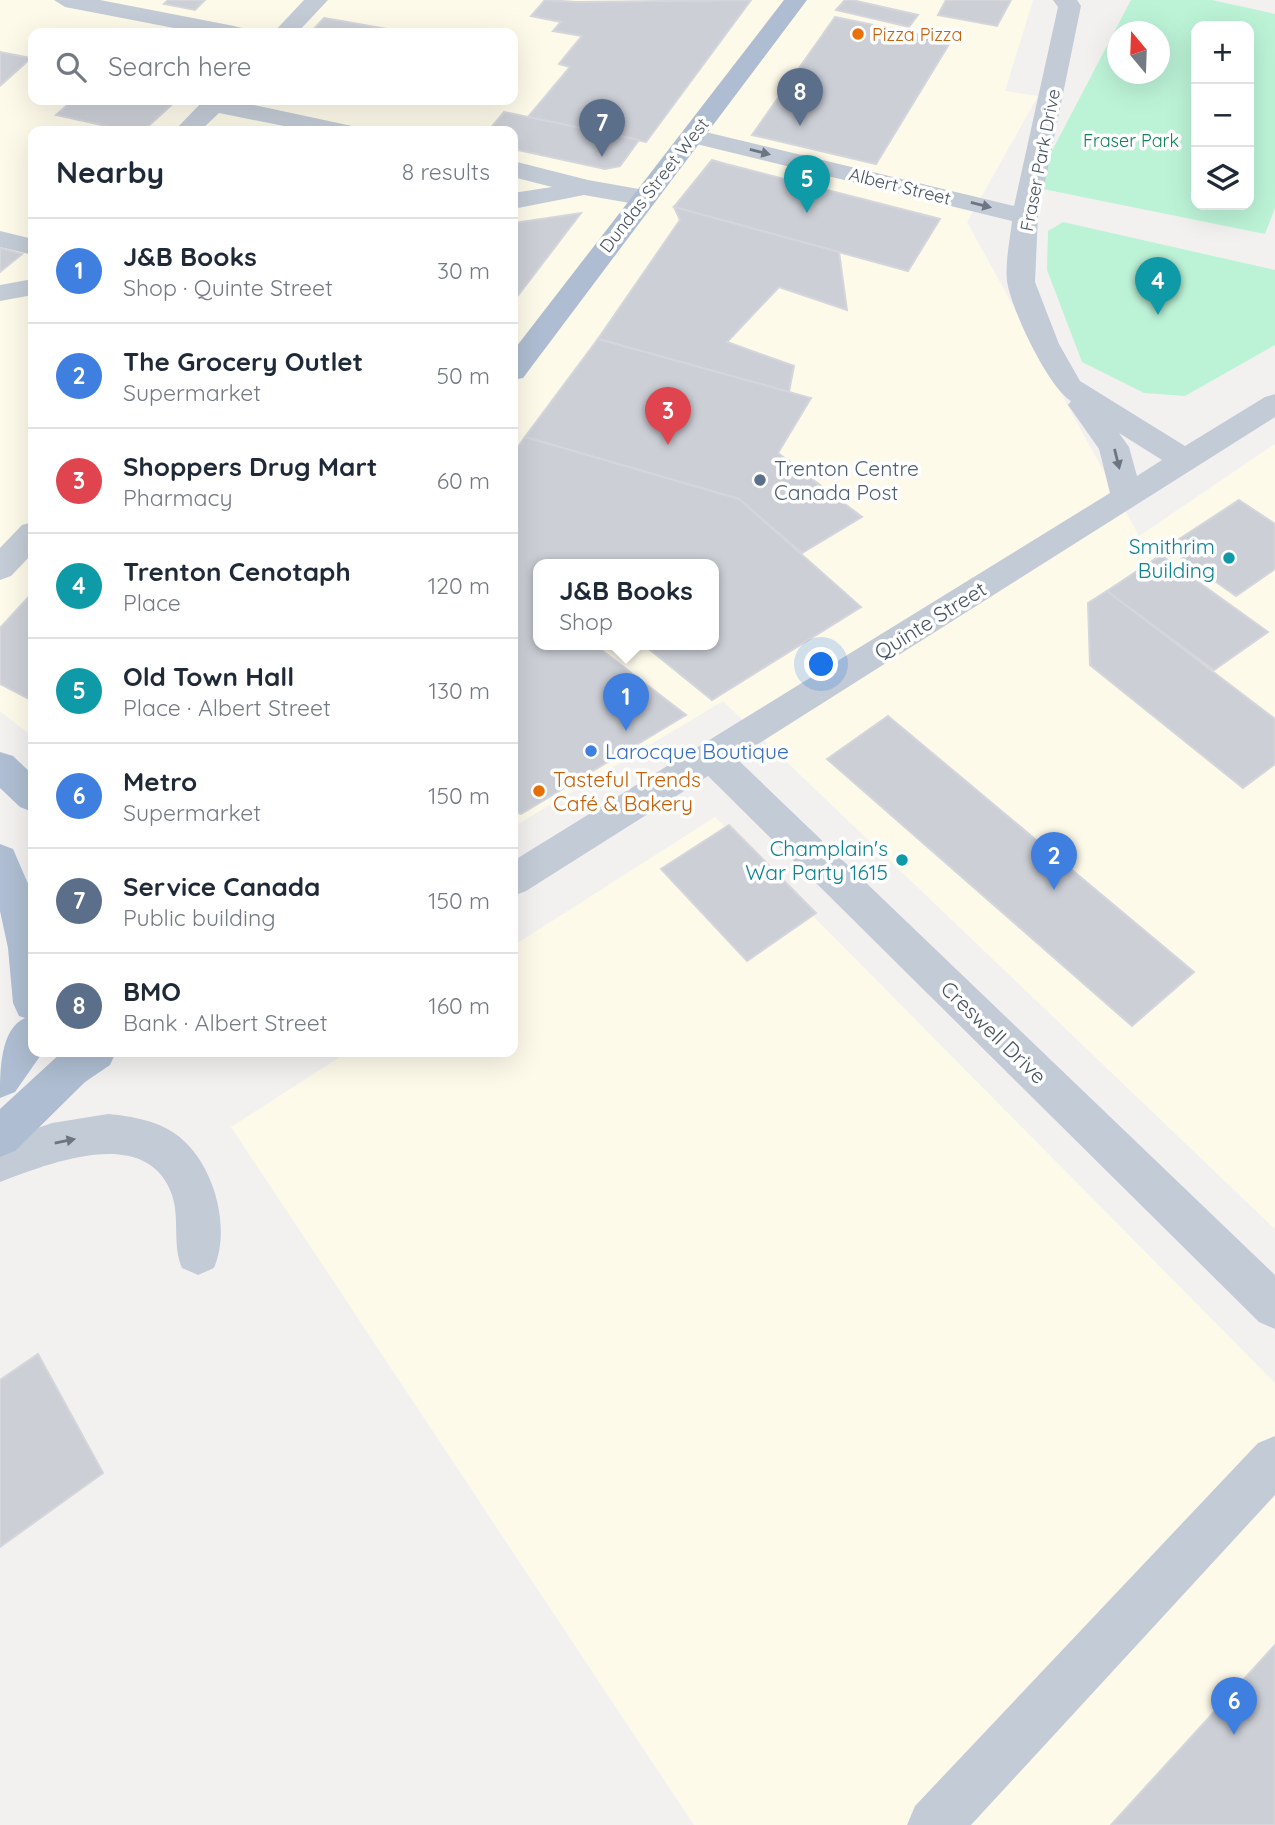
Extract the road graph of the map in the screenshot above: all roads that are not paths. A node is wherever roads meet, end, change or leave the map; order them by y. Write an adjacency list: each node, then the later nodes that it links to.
1 (65, 0): 5 (street)
2 (317, 0): 6 (street)
3 (796, 0): 11 (main road, Dundas Street West)
4 (1064, 0): 16 (street, Fraser Park Drive)
5 (208, 28)
6 (289, 28)
7 (212, 105): 9 (street)
8 (228, 105): 10 (street)
9 (191, 126)
10 (321, 126)
11 (693, 136): 14 (main road, Dundas Street West); 16 (street, Albert Street, one-way to 16)
12 (518, 170): 13 (street)
13 (587, 188): 14 (street); 15 (street)
14 (641, 197): 21 (main road, Dundas Street West)
15 (518, 200)
16 (1025, 216): 22 (street, Fraser Park Drive)
17 (0, 239): 18 (street)
18 (28, 246)
19 (28, 287): 20 (street)
20 (0, 293)
21 (518, 364)
22 (1069, 387): 24 (street, Fraser Park Drive); 25 (street, one-way to 25)
23 (1275, 404): 24 (street, Quinte Street)
24 (1184, 460): 25 (street, Quinte Street)
25 (1126, 496): 28 (street, Quinte Street)
26 (28, 538): 27 (street)
27 (0, 568)
28 (713, 758): 32 (street, Quinte Street); 40 (street, Creswell Drive)
29 (0, 766): 30 (main road)
30 (28, 792)
31 (0, 860): 33 (main road)
32 (518, 877)
33 (28, 945)
34 (28, 1039): 36 (main road)
35 (88, 1057): 37 (main road)
36 (0, 1079)
37 (0, 1138)
38 (0, 1162): 39 (street, one-way to 39)
39 (198, 1253)
40 (1275, 1306)
41 (1275, 1460): 42 (street)
42 (934, 1825)

